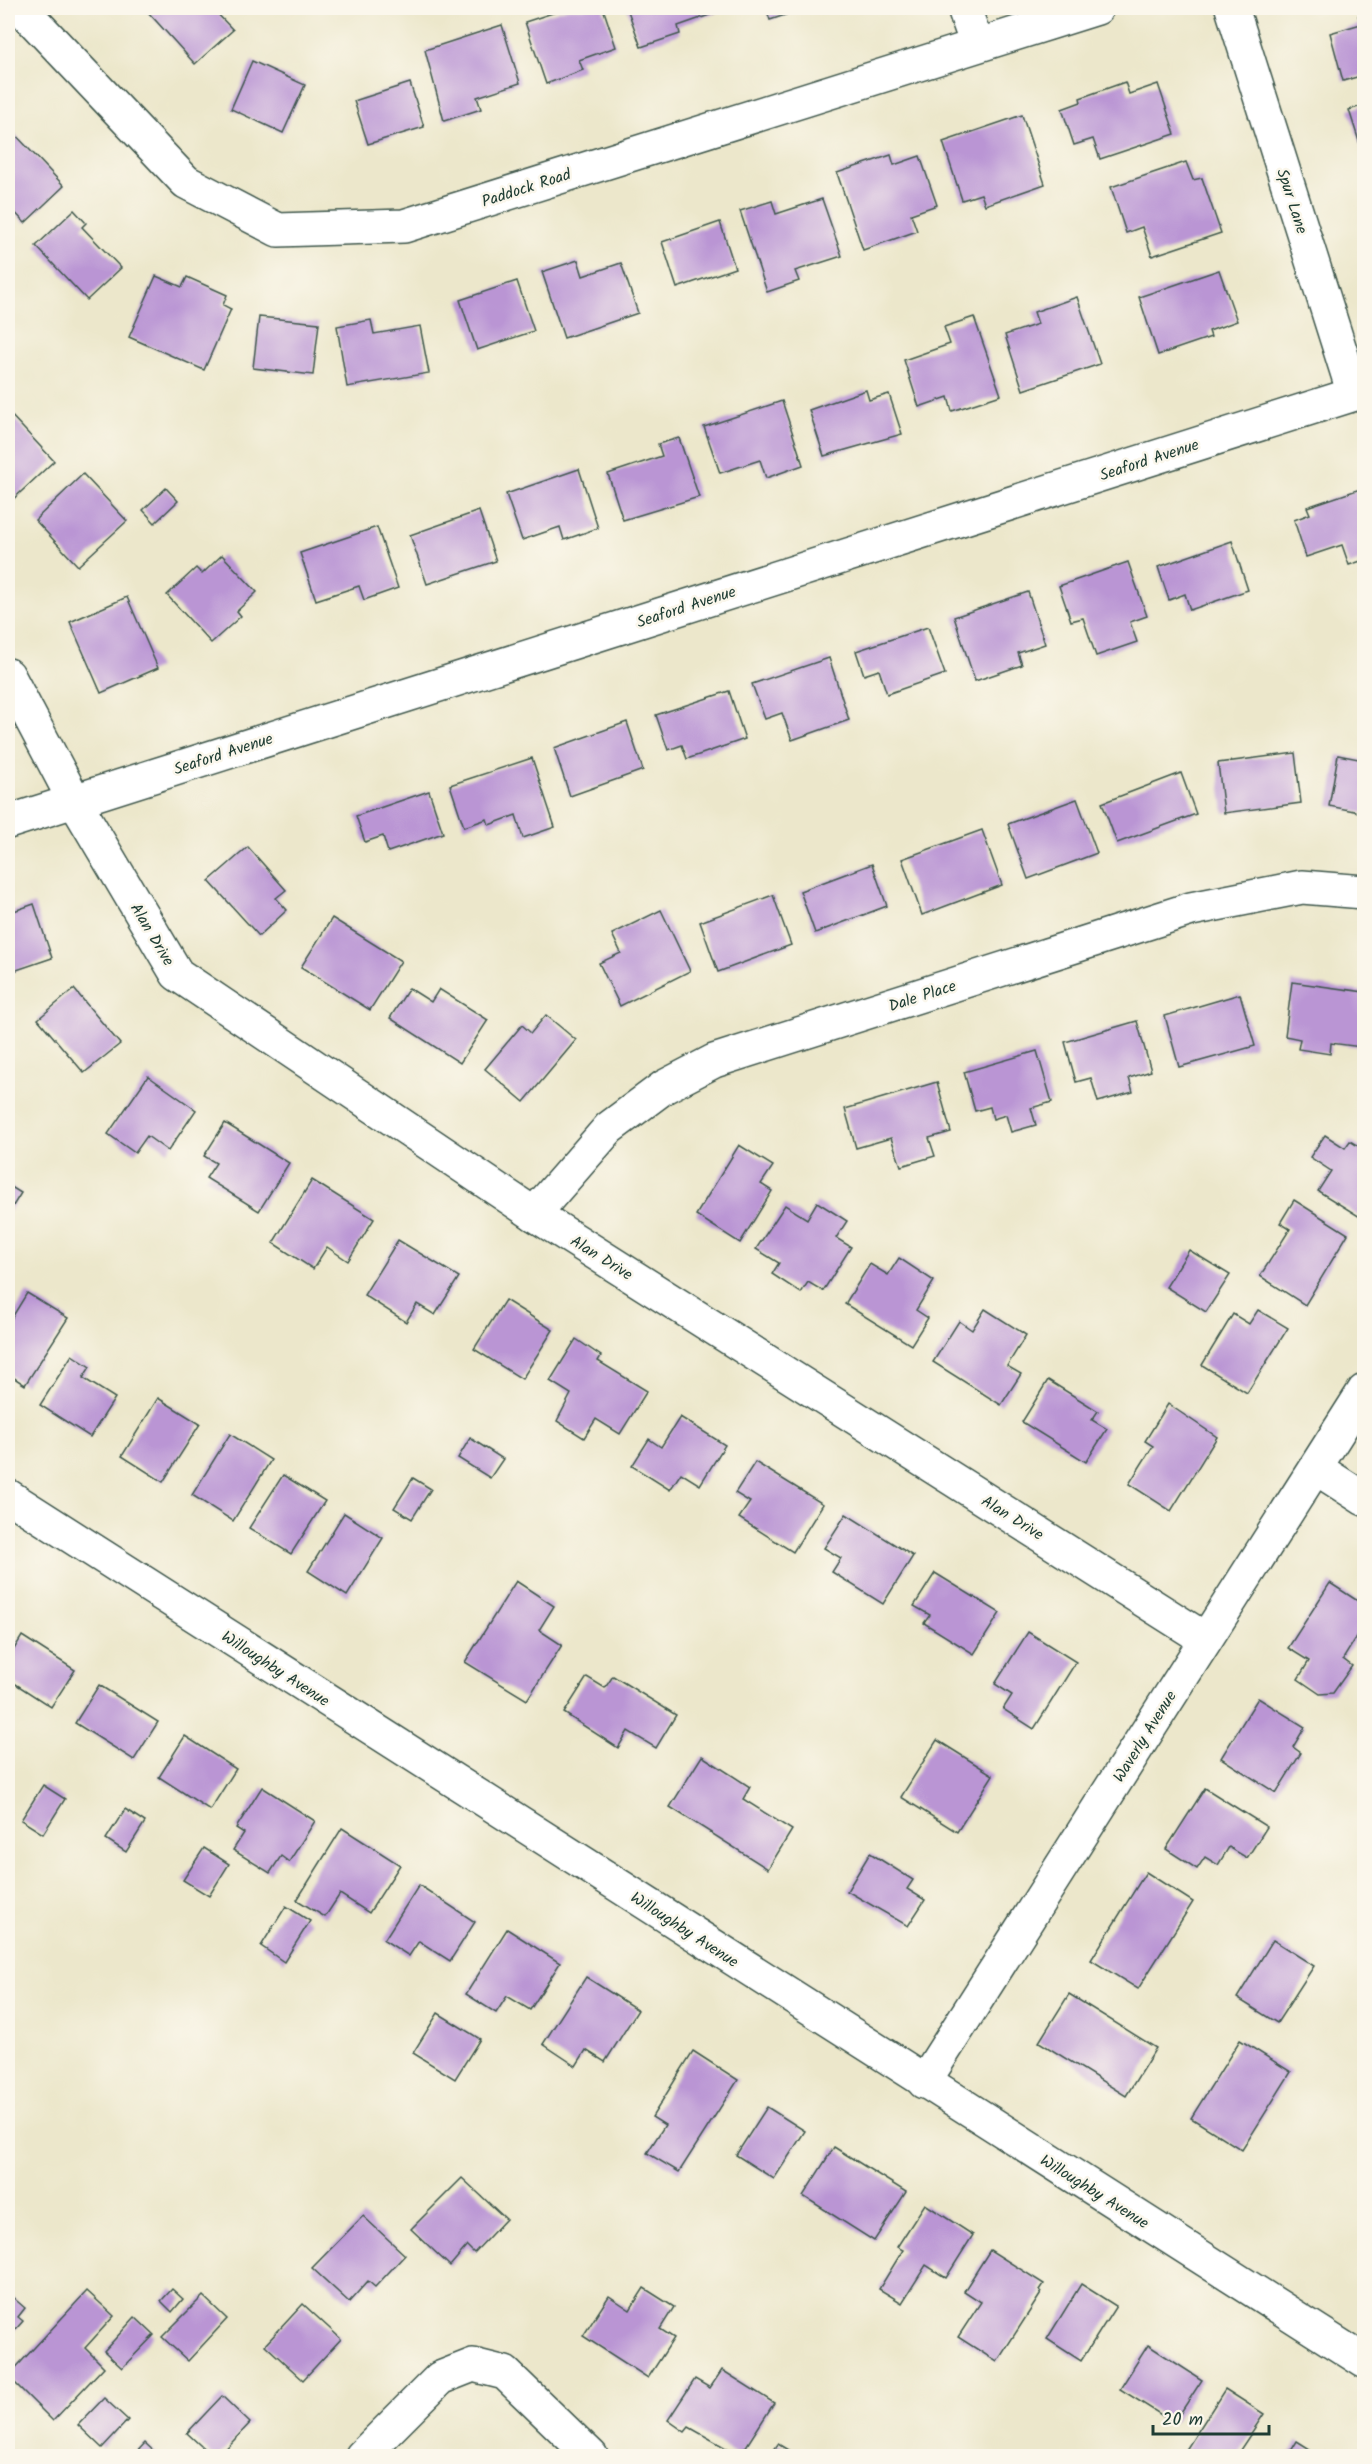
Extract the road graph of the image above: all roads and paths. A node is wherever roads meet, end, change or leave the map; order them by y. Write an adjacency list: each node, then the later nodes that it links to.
1 (21, 8): 5 (street, Paddock Road)
2 (964, 8): 5 (street)
3 (1097, 8): 5 (street, Paddock Road)
4 (1232, 8): 6 (street, Spur Lane)
5 (977, 45)
6 (1359, 392): 8 (street, Seaford Avenue)
7 (8, 675): 8 (street, Alan Drive)
8 (74, 800): 9 (street, Seaford Avenue); 11 (street, Alan Drive)
9 (8, 822)
10 (1365, 892): 11 (street, Dale Place)
11 (534, 1214): 16 (street, Alan Drive)
12 (1365, 1390): 13 (street, Waverly Avenue)
13 (1316, 1468): 15 (street); 16 (street, Waverly Avenue)
14 (8, 1496): 17 (street, Willoughby Avenue)
15 (1365, 1499)
16 (1205, 1639): 17 (street, Waverly Avenue)
17 (924, 2082): 18 (street, Willoughby Avenue)
18 (1365, 2361)
19 (362, 2457): 20 (street)
20 (591, 2457)

